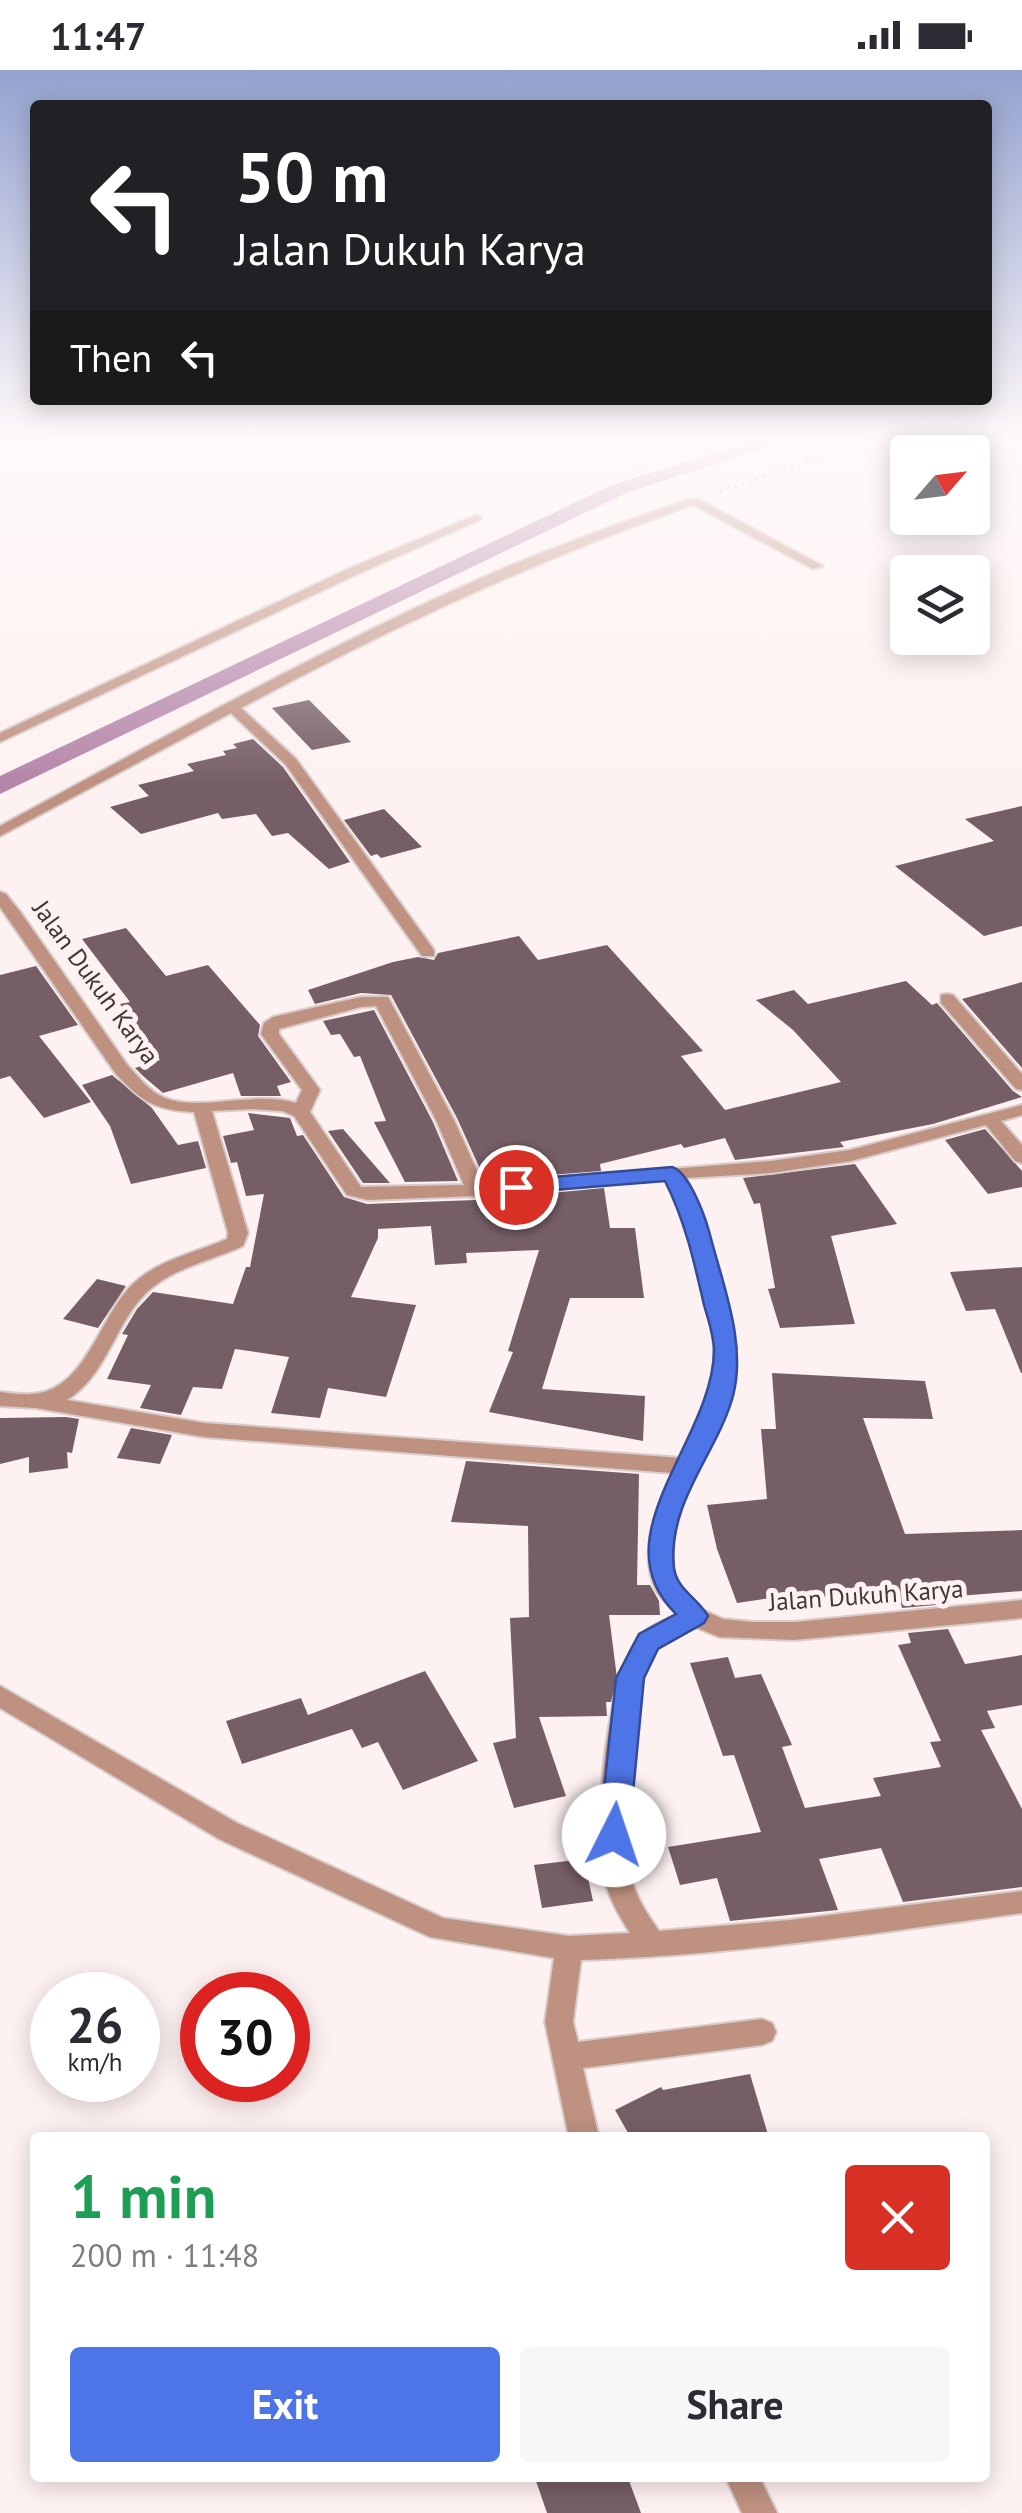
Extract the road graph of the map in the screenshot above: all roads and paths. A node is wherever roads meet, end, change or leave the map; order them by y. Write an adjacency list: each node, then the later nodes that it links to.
1 (391, 555): 6 (street)
2 (549, 555): 5 (street)
3 (796, 555): 4 (street)
4 (817, 566)
5 (234, 708): 7 (street); 9 (street)
6 (0, 738)
7 (0, 832)
8 (0, 897): 12 (street, Jalan Dukuh Karya)
9 (428, 954)
10 (947, 1000): 11 (street)
11 (1022, 1085)
12 (202, 1108): 14 (street, Jalan Dukuh Karya); 20 (street)
13 (1022, 1110): 15 (street)
14 (301, 1112): 18 (street); 18 (street)
15 (990, 1119): 16 (street); 17 (street)
16 (1022, 1156)
17 (672, 1174): 18 (street); 21 (street)
18 (476, 1190)
19 (0, 1399): 20 (street)
20 (44, 1402): 21 (street)
21 (688, 1466): 23 (street)
22 (1022, 1610): 23 (street, Jalan Dukuh Karya)
23 (695, 1616): 26 (street)
24 (0, 1696): 27 (street)
25 (1022, 1902): 26 (street)
26 (652, 1945): 27 (street)
27 (568, 1948): 29 (street)
28 (762, 2032): 29 (street)
29 (564, 2057): 30 (street)
30 (583, 2132)
31 (745, 2482): 32 (street)
32 (760, 2513)

